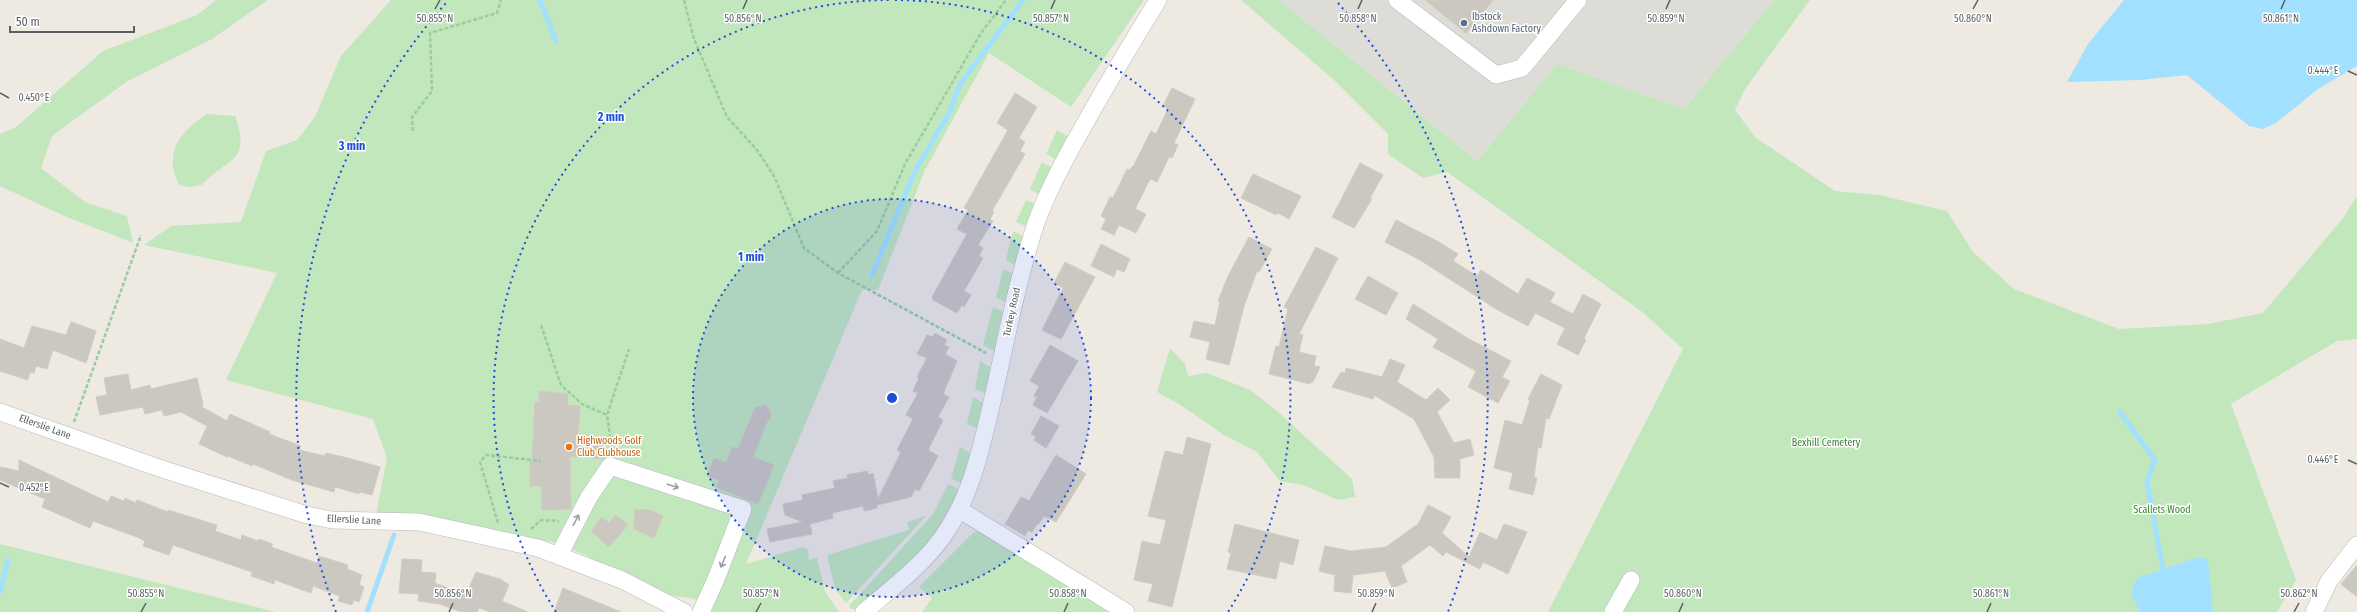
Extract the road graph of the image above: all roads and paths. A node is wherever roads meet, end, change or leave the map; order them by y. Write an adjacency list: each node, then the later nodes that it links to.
1 (501, 0): 7 (path)
2 (684, 0): 9 (path)
3 (1006, 0): 9 (path)
4 (1158, 0): 12 (street, Turkey Road)
5 (1397, 0): 6 (street)
6 (1578, 0)
7 (413, 131)
8 (141, 235): 15 (path)
9 (838, 273): 12 (path)
10 (541, 325): 14 (path)
11 (629, 349): 14 (path)
12 (1002, 362): 18 (street, Turkey Road)
13 (0, 412): 15 (street, Ellerslie Lane)
14 (608, 415): 17 (path)
15 (69, 435): 23 (street, Ellerslie Lane)
16 (541, 460): 20 (path)
17 (610, 466): 19 (street, one-way to 17); 26 (street, one-way to 26)
18 (960, 510): 27 (street, Turkey Road); 28 (street)
19 (576, 522): 21 (path); 23 (street)
20 (505, 525)
21 (524, 529)
22 (2357, 545): 30 (street)
23 (558, 555): 25 (street, Ellerslie Lane)
24 (1631, 580): 29 (street)
25 (676, 610)
26 (701, 612)
27 (864, 612)
28 (1126, 612)
29 (1613, 612)
30 (2314, 612)

